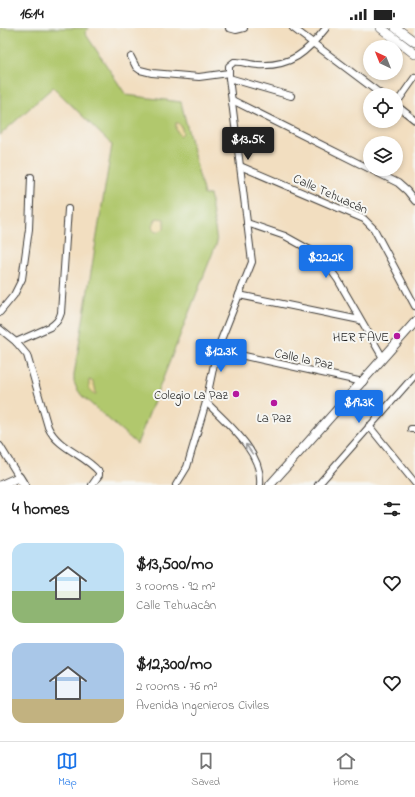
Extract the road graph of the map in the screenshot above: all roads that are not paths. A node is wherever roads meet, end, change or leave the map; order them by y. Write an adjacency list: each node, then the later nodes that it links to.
1 (229, 28): 2 (street)
2 (244, 28)
3 (293, 28): 8 (street)
4 (326, 28): 8 (street)
5 (381, 28): 9 (main road)
6 (396, 28): 7 (main road)
7 (415, 42)
8 (313, 44): 11 (street); 13 (street)
9 (415, 54)
10 (131, 57): 11 (street)
11 (229, 75): 15 (street); 16 (street)
12 (415, 77): 14 (street)
13 (373, 88)
14 (403, 95)
15 (291, 96)
16 (232, 100): 19 (street); 21 (street)
17 (403, 111): 18 (street)
18 (415, 120)
19 (240, 166): 23 (street); 25 (street, Calle Tehuacán)
20 (31, 177): 26 (street)
21 (415, 202)
22 (68, 209): 30 (street)
23 (247, 223): 24 (street); 27 (street)
24 (239, 295): 27 (street); 31 (street)
25 (415, 306)
26 (0, 312)
27 (360, 320): 32 (street)
28 (415, 322): 32 (street)
29 (0, 330): 30 (street)
30 (16, 342): 42 (street)
31 (217, 350): 34 (street, Calle la Paz); 35 (street)
32 (383, 358): 34 (street)
33 (415, 375): 36 (street)
34 (362, 382): 45 (street)
35 (206, 402): 43 (street); 44 (street, one-way to 35)
36 (370, 426): 39 (street); 46 (street)
37 (0, 446): 38 (street)
38 (19, 477): 40 (street); 41 (street)
39 (415, 483)
40 (1, 485)
41 (24, 485)
42 (92, 485)
43 (176, 485)
44 (260, 485)
45 (270, 485)
46 (318, 485)

